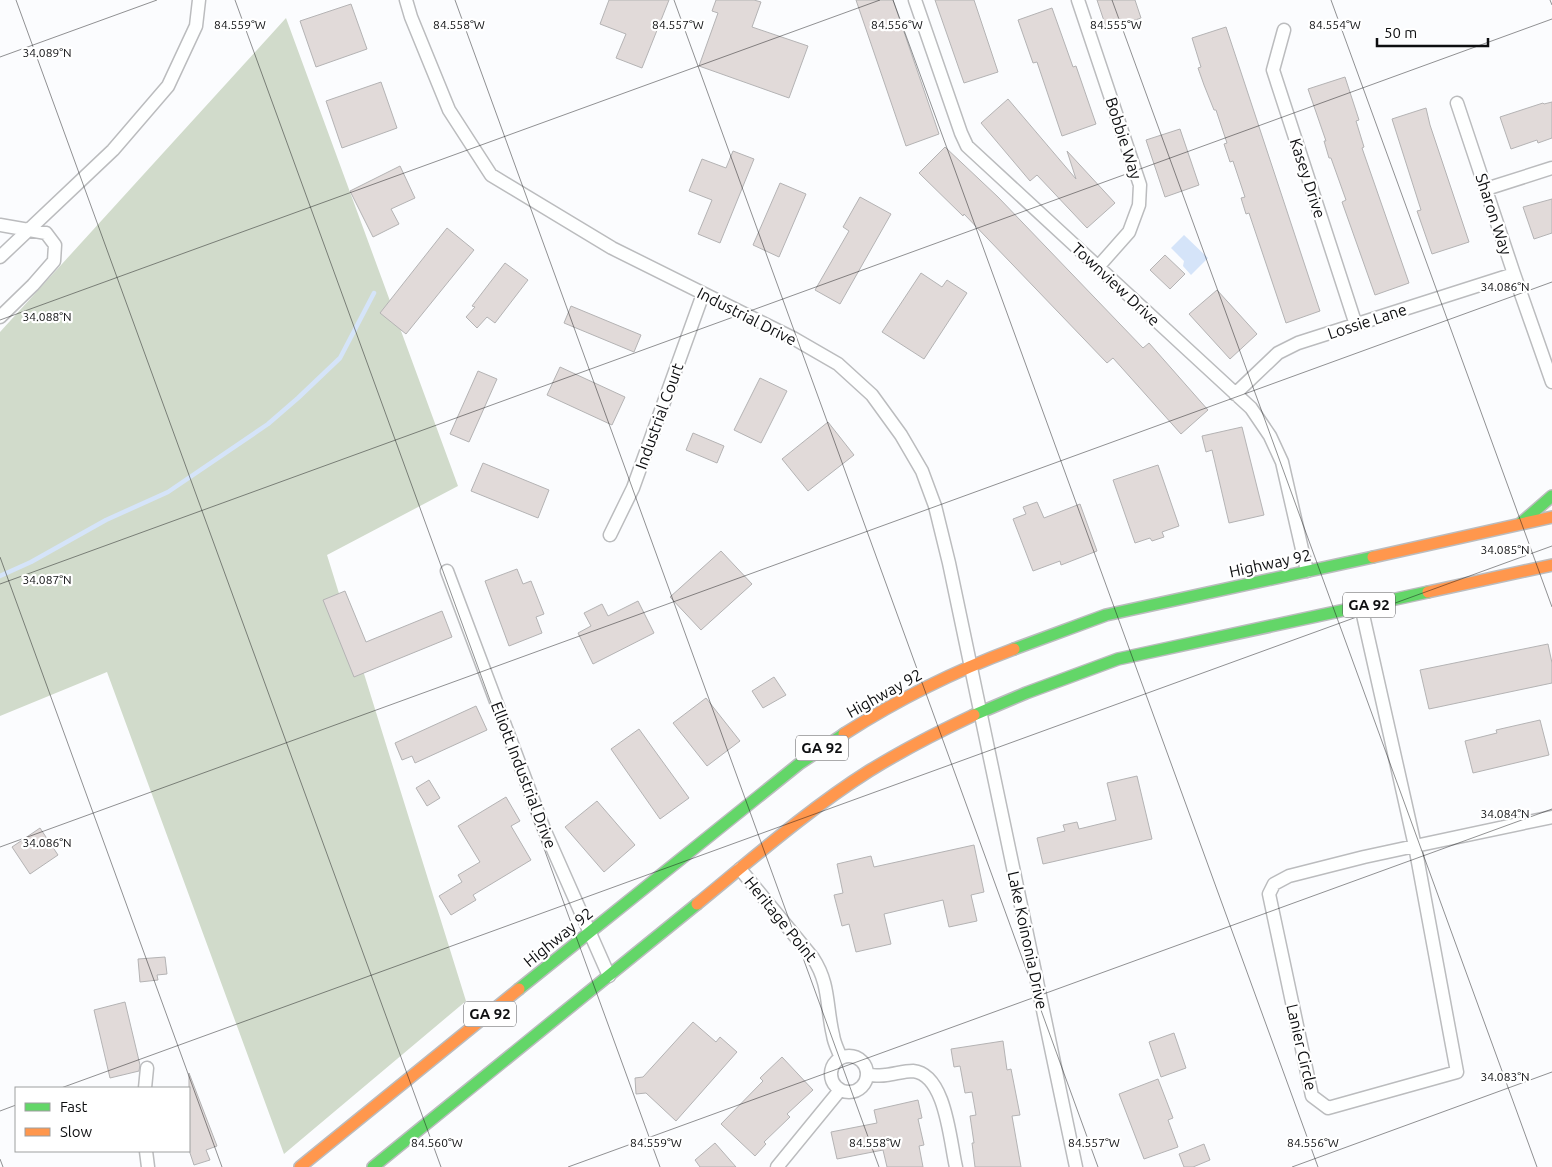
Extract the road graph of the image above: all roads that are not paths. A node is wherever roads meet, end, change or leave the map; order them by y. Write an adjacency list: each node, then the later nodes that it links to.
1 (199, 0): 10 (street)
2 (406, 0): 14 (street, Industrial Drive)
3 (915, 0): 12 (street, Townview Drive)
4 (1078, 0): 12 (street, Bobbie Way)
5 (1284, 30): 16 (street, Kasey Drive)
6 (1457, 103): 8 (street, Sharon Way)
7 (1552, 168): 8 (street)
8 (1486, 189): 13 (street, Sharon Way)
9 (0, 224): 10 (street)
10 (28, 230): 11 (street); 15 (street)
11 (0, 257)
12 (1098, 267): 18 (street, Townview Drive)
13 (1514, 274): 16 (street, Lossie Lane); 17 (street, Sharon Way)
14 (703, 294): 22 (street, Industrial Court); 29 (street, Industrial Drive)
15 (0, 317)
16 (1356, 325): 18 (street, Lossie Lane)
17 (1552, 382)
18 (1235, 394): 26 (street, Townview Drive)
19 (1552, 496): 21 (main road)
20 (1552, 516): 21 (main road, Highway 92 / GA 92)
21 (1518, 525): 26 (main road, Highway 92 / GA 92)
22 (610, 536)
23 (1552, 565): 24 (main road, GA 92)
24 (1528, 570): 27 (main road); 28 (main road, GA 92)
25 (446, 571): 34 (street, Elliott Industrial Drive)
26 (1307, 572): 29 (main road, Highway 92 / GA 92)
27 (1552, 578)
28 (1360, 606): 30 (main road, GA 92); 32 (street, Lanier Circle)
29 (970, 667): 30 (street, Industrial Drive); 34 (main road, Highway 92 / GA 92)
30 (980, 712): 33 (main road, GA 92); 47 (street, Lake Koinonia Drive)
31 (1552, 817): 32 (street, Lanier Circle)
32 (1415, 846): 32 (street, Lanier Circle)
33 (740, 869): 35 (main road, GA 92); 36 (street, Heritage Point)
34 (589, 933): 35 (street, Elliott Industrial Drive); 43 (main road, Highway 92 / GA 92)
35 (609, 976): 44 (main road, GA 92)
36 (841, 1058): 38 (street); 40 (street)
37 (147, 1068): 39 (street)
38 (867, 1075): 40 (street); 46 (street)
39 (145, 1087)
40 (840, 1090): 45 (street)
41 (146, 1152): 42 (street)
42 (148, 1167)
43 (300, 1167)
44 (373, 1167)
45 (776, 1167)
46 (956, 1167)
47 (1076, 1167)

